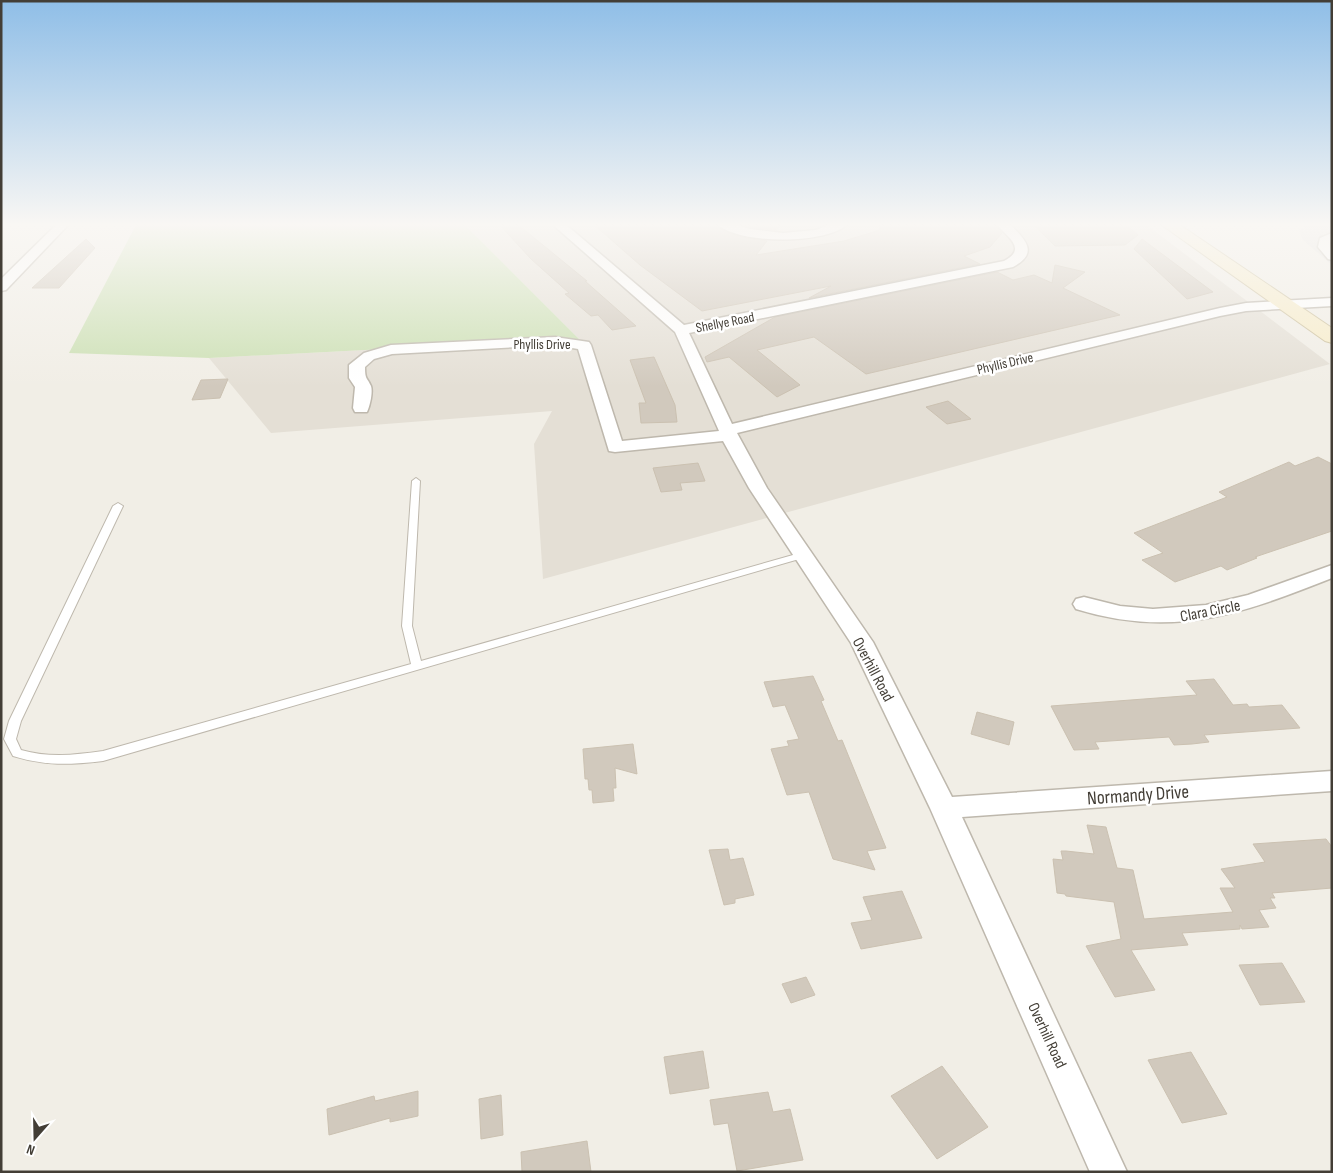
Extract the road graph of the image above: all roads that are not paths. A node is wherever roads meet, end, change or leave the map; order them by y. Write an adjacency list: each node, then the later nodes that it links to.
1 (10, 278): 5 (street)
2 (620, 278): 9 (street, Overhill Road)
3 (940, 278): 9 (street, Shellye Road)
4 (1247, 278): 8 (main road)
5 (1, 287)
6 (1332, 296): 8 (street)
7 (1332, 302): 8 (street)
8 (1285, 304): 10 (main road); 12 (street, Phyllis Drive)
9 (681, 330): 12 (street, Overhill Road)
10 (1332, 337)
11 (361, 408): 12 (street, Phyllis Drive)
12 (728, 432): 15 (street, Overhill Road)
13 (416, 481): 18 (lane)
14 (118, 506): 18 (lane)
15 (803, 555): 18 (lane); 20 (street, Overhill Road)
16 (1332, 571): 17 (street, Clara Circle)
17 (1084, 604)
18 (417, 666)
19 (1332, 781): 20 (street, Normandy Drive)
20 (944, 808): 21 (street, Overhill Road)
21 (1110, 1172)

